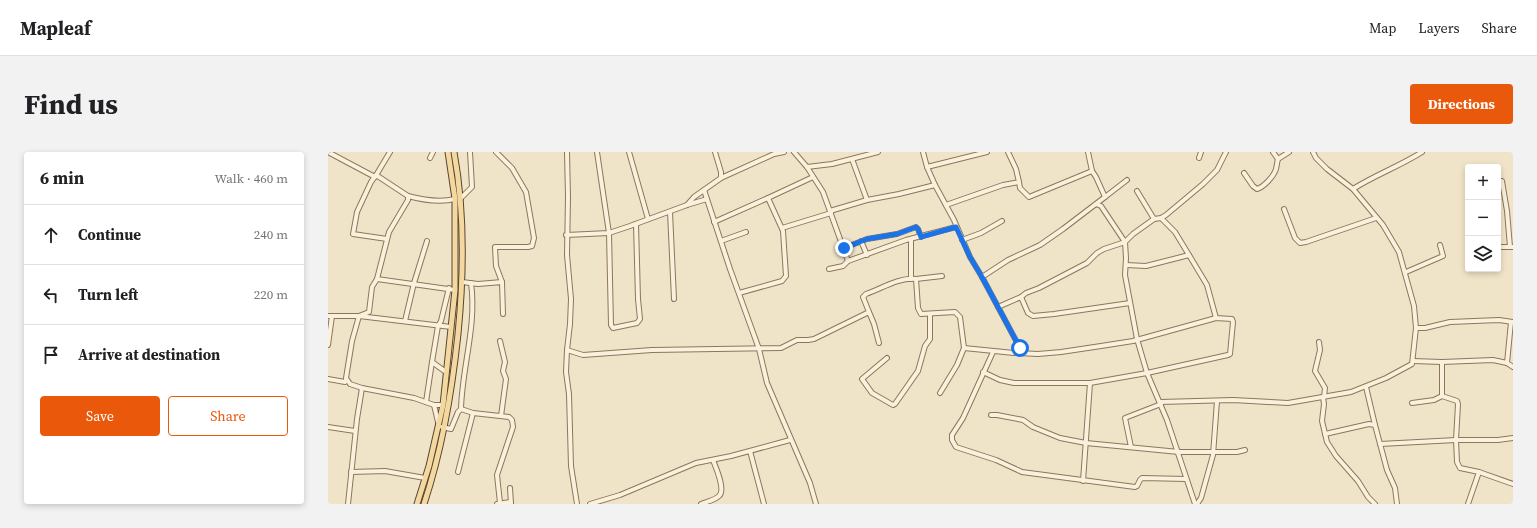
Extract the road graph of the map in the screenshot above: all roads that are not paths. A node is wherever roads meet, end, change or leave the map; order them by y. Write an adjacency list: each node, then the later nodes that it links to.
1 (328, 152): 35 (street)
2 (390, 152): 35 (street)
3 (433, 152): 26 (street)
4 (448, 152): 49 (main road)
5 (454, 152): 49 (main road)
6 (470, 152): 49 (street)
7 (496, 152): 93 (street)
8 (567, 152): 69 (street)
9 (597, 152): 67 (street)
10 (629, 152): 61 (street)
11 (715, 152): 33 (street)
12 (784, 152): 36 (street)
13 (794, 152): 30 (street)
14 (878, 152): 28 (street)
15 (923, 152): 31 (street)
16 (987, 152): 31 (street)
17 (1008, 152): 41 (street)
18 (1088, 152): 32 (street)
19 (1201, 152): 27 (street)
20 (1226, 152): 58 (street)
21 (1273, 152): 29 (street)
22 (1289, 152): 29 (street)
23 (1313, 152): 43 (street)
24 (1422, 152): 25 (street)
25 (1415, 154): 43 (street)
26 (430, 158)
27 (1199, 158)
28 (852, 159): 30 (street); 51 (street)
29 (1278, 159): 34 (street)
30 (807, 167): 37 (street)
31 (927, 167): 42 (street)
32 (1092, 171): 41 (street); 47 (street)
33 (721, 172): 36 (street); 38 (street)
34 (1244, 173)
35 (376, 175): 46 (street); 71 (street)
36 (727, 175): 38 (street)
37 (813, 177): 48 (street); 57 (street)
38 (721, 178): 44 (street)
39 (1127, 180): 47 (street)
40 (1502, 181): 80 (street)
41 (1019, 182): 54 (street)
42 (935, 185): 51 (street); 54 (street)
43 (1353, 189): 59 (street)
44 (704, 190): 50 (street); 53 (street)
45 (1137, 191): 60 (street)
46 (408, 196): 49 (street); 71 (street)
47 (1105, 197): 52 (street)
48 (768, 198): 63 (street); 66 (street)
49 (458, 199): 92 (main road); 96 (main road)
50 (707, 199): 53 (street); 63 (street)
51 (867, 200): 57 (street)
52 (1096, 204): 77 (street); 89 (street)
53 (687, 205): 56 (street)
54 (946, 205): 65 (street)
55 (1284, 209): 59 (street)
56 (670, 212): 61 (street); 99 (street)
57 (830, 212): 66 (street); 81 (street)
58 (1161, 218): 60 (street); 83 (street)
59 (1376, 218): 87 (street)
60 (1154, 219): 77 (street)
61 (648, 220): 64 (street)
62 (1002, 221): 73 (street)
63 (714, 222): 74 (street)
64 (636, 224): 67 (street); 67 (street)
65 (956, 227): 70 (street); 73 (street)
66 (782, 228): 97 (street)
67 (609, 232): 69 (street)
68 (746, 232): 74 (street)
69 (566, 235): 120 (street)
70 (921, 237): 72 (street); 75 (street)
71 (387, 239): 90 (street)
72 (911, 239): 82 (street); 91 (street)
73 (962, 240): 89 (street)
74 (721, 241): 97 (street)
75 (861, 241): 81 (street); 82 (street)
76 (427, 242): 94 (street)
77 (1125, 242): 85 (street); 98 (street)
78 (1440, 244): 87 (street)
79 (1501, 247): 80 (street)
80 (1512, 247)
81 (844, 248): 84 (street)
82 (867, 255): 84 (street)
83 (1190, 255): 85 (street); 107 (street)
84 (848, 260): 86 (street)
85 (1126, 266): 100 (street)
86 (828, 270)
87 (1406, 272): 112 (street)
88 (942, 276): 91 (street)
89 (982, 277): 101 (street)
90 (377, 278): 94 (street); 106 (street)
91 (914, 279): 102 (street); 104 (street)
92 (462, 282): 95 (street); 152 (main road)
93 (502, 282): 95 (street); 103 (street)
94 (414, 283): 96 (street); 108 (street)
95 (471, 284): 146 (street)
96 (452, 289): 110 (street); 111 (main road)
97 (738, 293): 118 (street)
98 (1021, 297): 100 (street); 101 (street)
99 (674, 299)
100 (1130, 303): 113 (street)
101 (998, 307): 122 (street)
102 (869, 312): 116 (street); 118 (street)
103 (503, 314)
104 (930, 314): 119 (street); 123 (street)
105 (330, 316): 106 (street); 117 (street)
106 (358, 316): 108 (street); 133 (street)
107 (1216, 318): 113 (street); 131 (street)
108 (404, 321): 110 (street)
109 (1512, 322): 112 (street); 127 (street)
110 (438, 326): 111 (street); 125 (street)
111 (452, 327): 129 (main road)
112 (1416, 328): 124 (street)
113 (1137, 339): 122 (street); 131 (street)
114 (500, 341): 149 (street)
115 (1319, 342): 139 (street)
116 (879, 343)
117 (328, 344)
118 (759, 348): 120 (street); 156 (street)
119 (964, 348): 121 (street); 137 (street)
120 (567, 350): 179 (street)
121 (993, 352): 122 (street); 130 (street)
122 (1018, 353)
123 (887, 358)
124 (1413, 361): 126 (street); 135 (street)
125 (432, 362): 129 (street); 141 (street)
126 (1442, 362): 127 (street); 138 (street)
127 (1507, 363): 128 (street)
128 (1513, 367)
129 (446, 372): 145 (main road)
130 (983, 372): 134 (street); 171 (street)
131 (1147, 373): 134 (street); 142 (street)
132 (328, 379): 133 (street)
133 (346, 380): 136 (street)
134 (1090, 383): 158 (street)
135 (1366, 387): 139 (street); 150 (street)
136 (362, 388): 141 (street); 153 (street)
137 (940, 393)
138 (1442, 396): 143 (street); 157 (street)
139 (1324, 397): 140 (street); 154 (street)
140 (1217, 401): 142 (street); 163 (street)
141 (426, 402): 144 (street)
142 (1160, 403): 160 (street); 164 (street)
143 (1412, 403)
144 (434, 405): 145 (street); 152 (street)
145 (443, 405): 152 (main road)
146 (461, 409): 147 (street); 152 (street)
147 (473, 413): 149 (street); 167 (street)
148 (991, 415): 158 (street)
149 (501, 416): 178 (street)
150 (1375, 425): 154 (street); 159 (street)
151 (328, 427): 153 (street)
152 (442, 427): 169 (main road); 177 (main road)
153 (355, 431): 166 (street)
154 (1325, 434): 185 (street)
155 (1513, 438): 157 (street)
156 (790, 440): 162 (street); 183 (street)
157 (1456, 440): 159 (street); 168 (street)
158 (1086, 443): 160 (street); 171 (street)
159 (1380, 444): 186 (street)
160 (1131, 447): 164 (street)
161 (1245, 450): 163 (street)
162 (750, 451): 165 (street); 182 (street)
163 (1213, 451): 164 (street); 184 (street)
164 (1179, 452): 170 (street)
165 (713, 460): 180 (street); 181 (street)
166 (351, 472): 169 (street); 175 (street)
167 (458, 472)
168 (1479, 472): 172 (street); 187 (street)
169 (425, 478): 176 (main road)
170 (1186, 479): 171 (street); 184 (street)
171 (1083, 481)
172 (1513, 484)
173 (510, 488): 174 (street)
174 (511, 503): 178 (street)
175 (348, 504)
176 (417, 504)
177 (424, 504)
178 (498, 504)
179 (577, 504)
180 (590, 504)
181 (701, 504)
182 (764, 504)
183 (816, 504)
184 (1196, 504)
185 (1375, 504)
186 (1396, 504)
187 (1468, 504)

